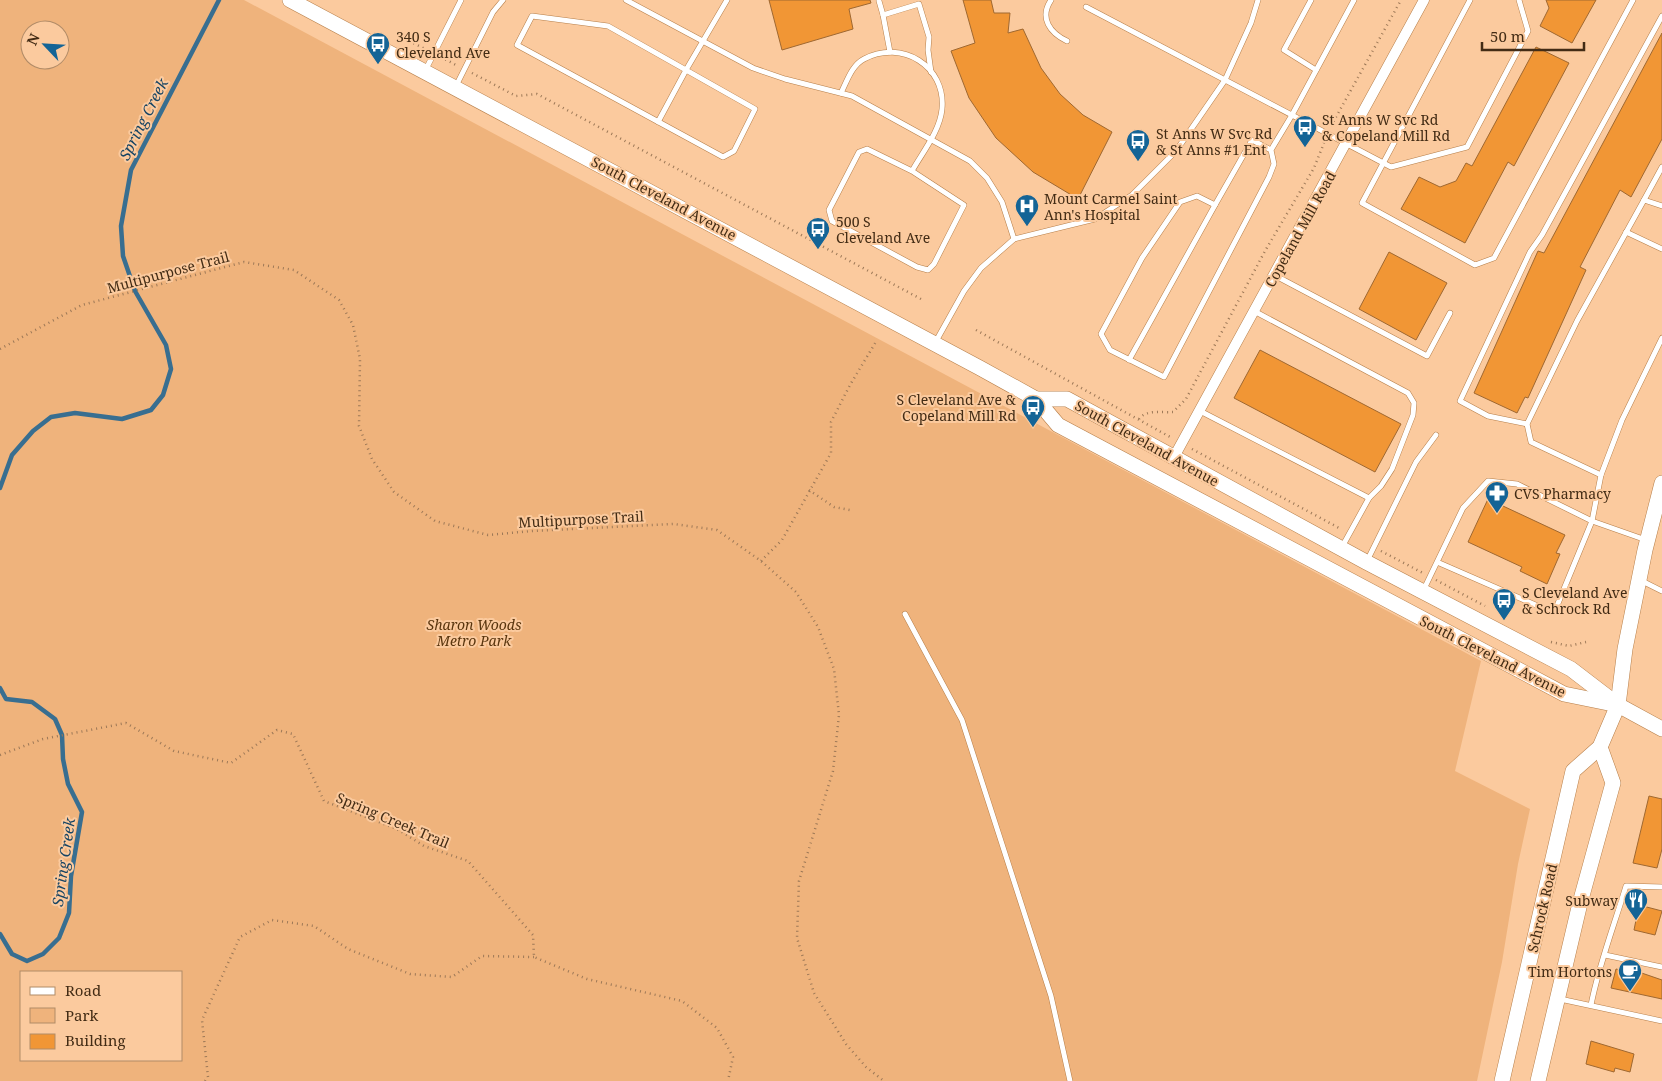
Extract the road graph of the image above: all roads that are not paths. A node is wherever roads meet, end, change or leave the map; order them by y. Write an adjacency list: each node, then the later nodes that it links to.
1 (290, 0): 24 (main road, South Cleveland Avenue)
2 (461, 0): 24 (lane)
3 (503, 0): 27 (lane)
4 (626, 0): 20 (lane)
5 (727, 0): 20 (lane)
6 (1051, 0): 19 (lane)
7 (1258, 0): 26 (lane)
8 (1311, 0): 23 (lane)
9 (1354, 0): 23 (lane)
10 (1424, 0): 32 (street, Copeland Mill Road)
11 (1470, 0): 34 (lane)
12 (1518, 0): 34 (lane)
13 (1633, 0): 34 (lane)
14 (879, 1): 17 (lane)
15 (918, 2): 17 (lane); 25 (lane)
16 (1086, 6): 26 (lane)
17 (883, 15): 21 (lane)
18 (1662, 16): 51 (lane)
19 (1067, 41)
20 (703, 42): 22 (lane); 28 (lane)
21 (890, 52): 25 (lane); 28 (lane)
22 (686, 70): 30 (lane); 30 (lane); 30 (lane)
23 (1316, 70): 29 (lane)
24 (425, 71): 27 (main road, South Cleveland Avenue)
25 (931, 72): 31 (lane)
26 (1225, 80): 29 (lane); 41 (lane)
27 (456, 87): 47 (main road, South Cleveland Avenue)
28 (841, 93): 31 (lane)
29 (1292, 115): 32 (lane); 33 (lane)
30 (658, 122)
31 (931, 138): 36 (lane); 41 (lane)
32 (1348, 143): 34 (lane); 43 (street, Copeland Mill Road)
33 (1271, 150): 38 (lane); 48 (lane)
34 (1384, 163)
35 (1662, 167): 37 (lane)
36 (912, 171): 36 (lane)
37 (1644, 200): 39 (lane); 40 (lane)
38 (1215, 205): 48 (lane); 48 (lane)
39 (1662, 206)
40 (1626, 232): 42 (lane); 51 (lane)
41 (1014, 239): 47 (lane)
42 (1662, 249)
43 (1274, 275): 44 (street, Copeland Mill Road); 45 (lane)
44 (1254, 311): 50 (street, Copeland Mill Road); 56 (lane)
45 (1450, 313)
46 (1662, 338): 54 (lane)
47 (935, 344): 49 (main road, South Cleveland Avenue)
48 (1130, 360)
49 (1036, 399): 53 (main road, South Cleveland Avenue); 66 (main road, South Cleveland Avenue)
50 (1200, 411): 53 (street, Copeland Mill Road); 56 (lane)
51 (1527, 424): 54 (lane)
52 (1436, 435): 60 (lane)
53 (1174, 457): 59 (main road, South Cleveland Avenue)
54 (1602, 475): 57 (lane)
55 (1662, 483): 58 (main road, Schrock Road)
56 (1368, 498): 59 (lane)
57 (1592, 521): 58 (lane); 61 (lane); 61 (lane)
58 (1648, 540): 62 (main road, Schrock Road)
59 (1342, 548): 60 (main road, South Cleveland Avenue)
60 (1366, 562): 63 (main road, South Cleveland Avenue)
61 (1438, 562): 63 (lane)
62 (1639, 580): 64 (lane); 66 (main road, Schrock Road)
63 (1423, 591): 66 (main road, South Cleveland Avenue)
64 (1662, 591)
65 (904, 614): 75 (lane)
66 (1618, 705): 67 (main road); 68 (main road, Schrock Road)
67 (1662, 729)
68 (1600, 746): 72 (main road); 76 (main road, Schrock Road)
69 (1662, 887): 70 (lane)
70 (1605, 956): 71 (lane); 73 (lane)
71 (1662, 967)
72 (1557, 998): 73 (lane); 77 (main road)
73 (1591, 1005): 74 (lane)
74 (1662, 1021)
75 (1070, 1081)
76 (1502, 1081)
77 (1538, 1081)

